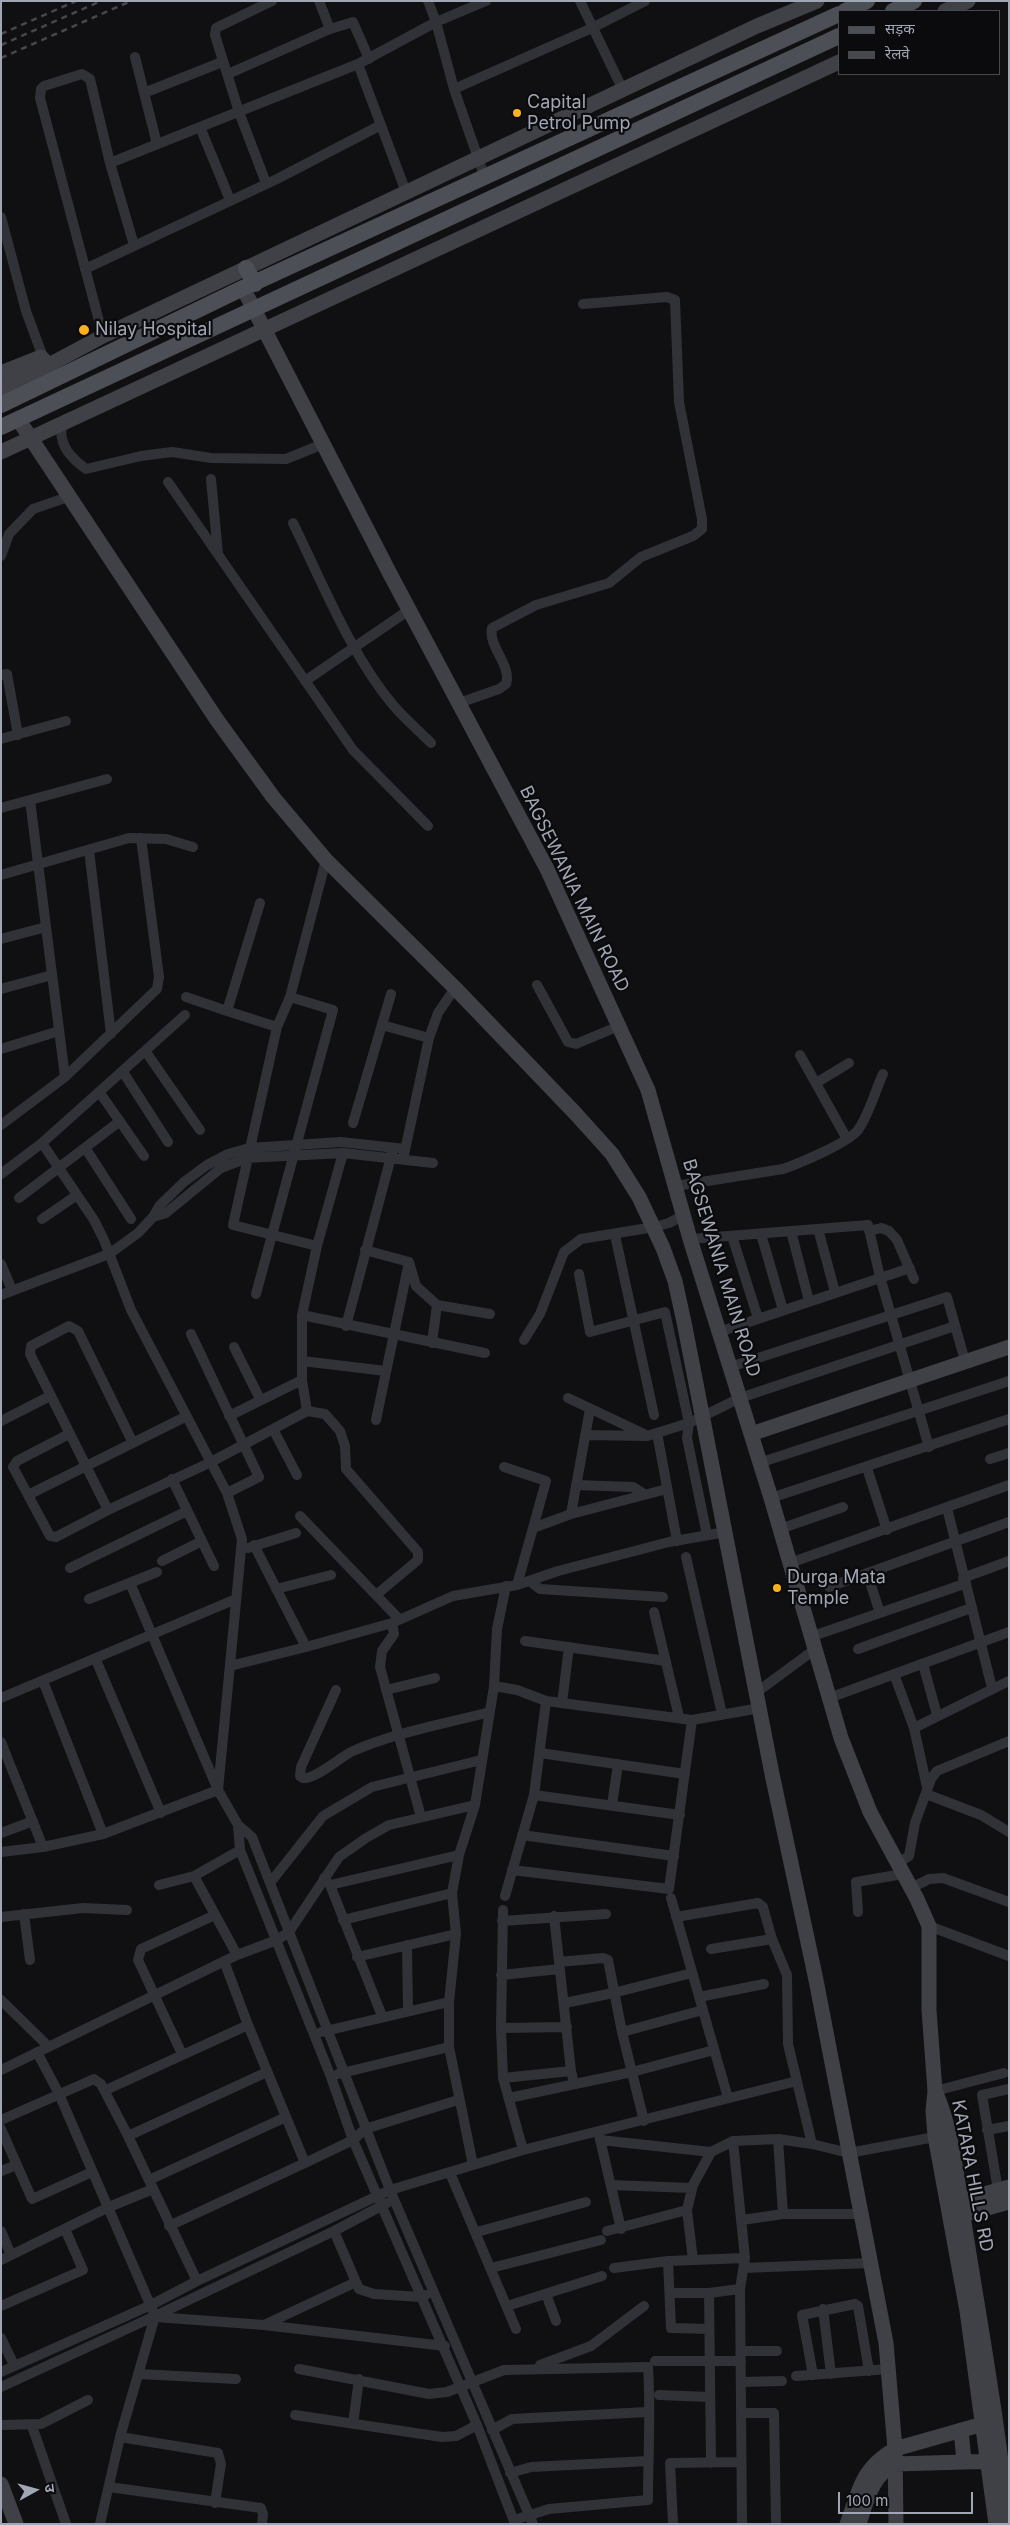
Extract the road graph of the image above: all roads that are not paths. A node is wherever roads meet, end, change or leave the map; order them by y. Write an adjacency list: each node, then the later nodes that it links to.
1 (272, 1): 21 (street)
2 (319, 1): 17 (street)
3 (428, 1): 15 (street)
4 (486, 1): 15 (street)
5 (580, 1): 16 (street)
6 (644, 1): 16 (street)
7 (817, 1): 26 (street)
8 (867, 1): 11 (main road)
9 (914, 1): 12 (main road)
10 (968, 1): 13 (street)
11 (847, 10)
12 (895, 10)
13 (948, 10)
14 (838, 14): 34 (main road)
15 (436, 22): 20 (street); 25 (street)
16 (592, 28): 25 (street); 26 (street)
17 (330, 29): 20 (street); 24 (street)
18 (838, 36): 44 (main road)
19 (135, 57): 27 (street)
20 (369, 59): 23 (street)
21 (222, 62): 24 (street); 27 (street)
22 (838, 62): 45 (street)
23 (358, 64): 28 (street); 29 (street)
24 (228, 74): 28 (street)
25 (454, 89): 32 (street)
26 (623, 90): 32 (street)
27 (144, 93): 31 (street)
28 (239, 112): 30 (street); 35 (street)
29 (381, 125): 35 (street); 36 (street)
30 (200, 127): 31 (street); 37 (street)
31 (157, 144): 33 (street)
32 (480, 159): 34 (street); 36 (street)
33 (110, 163): 39 (street); 41 (street)
34 (486, 178): 42 (main road)
35 (266, 183): 37 (street)
36 (406, 192): 40 (street)
37 (230, 200): 39 (street)
38 (1, 217): 47 (street)
39 (134, 245): 41 (street)
40 (246, 268): 42 (main road); 46 (street)
41 (85, 270): 46 (street)
42 (249, 286): 44 (street); 47 (main road)
43 (583, 304): 67 (street)
44 (253, 309): 45 (street); 51 (main road)
45 (265, 329): 53 (street); 55 (street)
46 (103, 336): 47 (street)
47 (49, 367): 48 (street); 49 (street); 50 (main road)
48 (1, 373)
49 (1, 390)
50 (1, 405)
51 (18, 419): 52 (main road); 54 (street)
52 (1, 427)
53 (56, 427): 54 (street); 55 (street)
54 (34, 438): 56 (street); 59 (street)
55 (323, 444): 63 (street, BAGSEWANIA MAIN ROAD)
56 (1, 452)
57 (211, 480): 61 (street)
58 (168, 482): 61 (street)
59 (68, 497): 62 (street); 79 (street)
60 (293, 523): 64 (street)
61 (218, 555): 66 (street)
62 (1, 556)
63 (409, 610): 64 (street); 67 (street, BAGSEWANIA MAIN ROAD)
64 (355, 646): 66 (street); 71 (street)
65 (1, 675): 69 (street)
66 (306, 681): 75 (street)
67 (459, 702): 95 (street, BAGSEWANIA MAIN ROAD)
68 (66, 721): 69 (street)
69 (18, 734): 70 (street)
70 (1, 739)
71 (431, 743)
72 (106, 779): 73 (street)
73 (30, 800): 74 (street); 80 (street)
74 (1, 808)
75 (428, 826)
76 (141, 838): 77 (street); 78 (street); 98 (street)
77 (193, 847)
78 (89, 850): 80 (street); 98 (street)
79 (326, 860): 87 (street); 90 (street)
80 (38, 864): 81 (street); 83 (street)
81 (1, 874)
82 (260, 903): 92 (street)
83 (46, 927): 84 (street); 85 (street)
84 (1, 939)
85 (52, 975): 88 (street); 97 (street)
86 (537, 985): 95 (street)
87 (455, 988): 99 (street); 134 (street)
88 (1, 989)
89 (391, 994): 94 (street)
90 (290, 996): 96 (street); 119 (street)
91 (186, 997): 92 (street)
92 (227, 1011): 96 (street)
93 (185, 1015): 101 (street)
94 (382, 1025): 99 (street); 110 (street)
95 (619, 1026): 128 (street, BAGSEWANIA MAIN ROAD)
96 (277, 1027): 120 (street)
97 (59, 1032): 100 (street); 106 (street)
98 (111, 1034): 106 (street)
99 (429, 1038): 118 (street)
100 (1, 1050)
101 (146, 1052): 104 (street); 112 (street)
102 (800, 1055): 107 (street)
103 (849, 1063): 107 (street)
104 (123, 1072): 108 (street); 114 (street)
105 (883, 1074): 113 (street)
106 (65, 1077): 111 (street)
107 (816, 1083): 113 (street)
108 (100, 1093): 109 (street); 115 (street)
109 (120, 1121): 117 (street); 122 (street)
110 (354, 1123)
111 (1, 1125)
112 (200, 1130)
113 (847, 1138): 128 (street)
114 (168, 1142)
115 (42, 1143): 126 (street); 127 (street)
116 (393, 1147): 118 (street); 119 (street); 123 (street)
117 (86, 1149): 126 (street); 132 (street)
118 (405, 1149): 124 (street)
119 (294, 1150): 120 (street); 121 (street); 139 (street)
120 (248, 1153): 139 (street); 145 (street)
121 (343, 1153): 123 (street); 143 (street)
122 (144, 1156)
123 (391, 1158): 124 (street); 144 (street)
124 (403, 1160): 125 (street)
125 (433, 1163)
126 (59, 1169): 129 (street); 130 (street)
127 (1, 1174)
128 (676, 1186): 131 (street, BAGSEWANIA MAIN ROAD)
129 (77, 1195): 133 (street); 145 (street)
130 (19, 1198)
131 (684, 1215): 134 (street); 142 (street, BAGSEWANIA MAIN ROAD)
132 (130, 1218)
133 (42, 1219)
134 (662, 1225): 140 (street); 194 (street)
135 (818, 1229): 136 (street); 137 (street); 153 (street)
136 (790, 1231): 138 (street); 156 (street)
137 (869, 1231): 148 (street); 150 (street)
138 (761, 1234): 141 (street); 158 (street)
139 (272, 1235): 143 (street); 154 (street)
140 (615, 1235): 163 (street); 169 (street)
141 (732, 1236): 142 (street); 162 (street)
142 (690, 1239): 166 (street, BAGSEWANIA MAIN ROAD)
143 (317, 1246): 161 (street)
144 (366, 1250): 146 (street); 164 (street)
145 (109, 1254): 152 (street); 191 (street)
146 (409, 1262): 157 (street); 168 (street)
147 (1, 1264): 152 (street)
148 (910, 1268): 150 (street); 151 (street)
149 (579, 1274): 163 (street)
150 (880, 1277): 153 (street); 160 (street)
151 (914, 1279)
152 (12, 1290): 155 (street)
153 (835, 1292): 156 (street)
154 (256, 1294)
155 (1, 1295)
156 (809, 1301): 158 (street)
157 (437, 1304): 159 (street); 170 (street)
158 (783, 1310): 162 (street)
159 (490, 1314)
160 (892, 1314): 165 (street); 171 (street); 177 (street)
161 (302, 1315): 164 (street); 175 (street)
162 (758, 1318): 166 (street)
163 (634, 1320): 189 (street); 194 (street)
164 (346, 1326): 168 (street)
165 (955, 1326): 171 (street); 176 (street)
166 (719, 1332): 177 (street, BAGSEWANIA MAIN ROAD)
167 (191, 1334): 190 (street)
168 (393, 1335): 170 (street); 178 (street)
169 (524, 1340)
170 (432, 1343): 174 (street)
171 (900, 1344): 180 (street); 184 (street)
172 (234, 1346): 185 (street)
173 (1009, 1347): 176 (street)
174 (485, 1353)
175 (302, 1361): 178 (street); 179 (street)
176 (965, 1361): 180 (street)
177 (730, 1367): 184 (street, BAGSEWANIA MAIN ROAD)
178 (386, 1371): 193 (street)
179 (302, 1380): 185 (street); 188 (street)
180 (910, 1380): 187 (street); 198 (street)
181 (1009, 1381): 187 (street)
182 (50, 1396): 195 (street); 197 (street); 201 (street)
183 (568, 1398): 186 (street)
184 (740, 1398): 194 (street); 198 (street, BAGSEWANIA MAIN ROAD)
185 (260, 1399): 190 (street)
186 (590, 1409): 199 (street); 200 (street)
187 (918, 1410): 203 (street); 207 (street)
188 (307, 1411): 196 (street); 256 (street)
189 (654, 1415)
190 (229, 1416): 202 (street)
191 (185, 1417): 201 (street); 206 (street)
192 (1009, 1419): 203 (street)
193 (376, 1420)
194 (696, 1420): 200 (street); 230 (street); 232 (street)
195 (1, 1421)
196 (273, 1429): 202 (street); 211 (street)
197 (69, 1434): 208 (street); 218 (street)
198 (751, 1434): 207 (street, BAGSEWANIA MAIN ROAD)
199 (585, 1435): 200 (street); 213 (street)
200 (652, 1435): 215 (street)
201 (133, 1443): 208 (street)
202 (243, 1446): 206 (street); 216 (street)
203 (930, 1447): 210 (street)
204 (1009, 1452): 205 (street)
205 (990, 1459)
206 (209, 1463): 212 (street); 216 (street)
207 (759, 1463): 219 (street, BAGSEWANIA MAIN ROAD)
208 (87, 1467): 218 (street); 222 (street)
209 (504, 1468): 227 (street)
210 (867, 1468): 219 (street); 229 (street)
211 (297, 1475)
212 (172, 1479): 222 (street); 223 (street)
213 (576, 1485): 217 (street); 224 (street)
214 (1009, 1485): 221 (street)
215 (666, 1489): 217 (street); 233 (street)
216 (227, 1494): 237 (street)
217 (644, 1494): 224 (street)
218 (28, 1495): 222 (street)
219 (770, 1498): 228 (street, BAGSEWANIA MAIN ROAD)
220 (843, 1507): 228 (street)
221 (947, 1508): 229 (street); 235 (street)
222 (108, 1510)
223 (187, 1511): 234 (street); 243 (street)
224 (571, 1514): 227 (street)
225 (300, 1516): 256 (street)
226 (1009, 1522): 235 (street)
227 (533, 1528): 251 (street)
228 (780, 1529): 241 (street, BAGSEWANIA MAIN ROAD)
229 (887, 1530): 241 (street)
230 (726, 1532): 232 (street); 284 (street)
231 (296, 1533): 236 (street)
232 (707, 1535): 233 (street)
233 (677, 1540): 244 (street)
234 (202, 1541): 239 (street); 242 (street)
235 (955, 1542): 246 (street); 249 (street)
236 (254, 1545): 237 (street); 254 (street)
237 (241, 1552): 259 (street)
238 (686, 1557): 291 (street)
239 (162, 1561)
240 (1009, 1561): 249 (street)
241 (790, 1563): 268 (street, BAGSEWANIA MAIN ROAD)
242 (214, 1566)
243 (70, 1568)
244 (558, 1571): 248 (street); 255 (street)
245 (157, 1572): 250 (street)
246 (867, 1573): 253 (street); 262 (street)
247 (331, 1575): 254 (street)
248 (530, 1581): 251 (street); 255 (street)
249 (964, 1581): 260 (street); 262 (street)
250 (130, 1583): 258 (street); 265 (street)
251 (517, 1585): 252 (street)
252 (506, 1586): 263 (street); 280 (street)
253 (829, 1586)
254 (276, 1589): 269 (street)
255 (559, 1590): 257 (street)
256 (376, 1595): 263 (street)
257 (663, 1598)
258 (89, 1599)
259 (236, 1599): 265 (street); 275 (street)
260 (971, 1608): 267 (street); 271 (street)
261 (654, 1612): 273 (street)
262 (880, 1613): 268 (street)
263 (394, 1620): 269 (street); 283 (street)
264 (1009, 1632): 267 (street)
265 (151, 1635): 272 (street); 305 (street)
266 (525, 1641): 270 (street)
267 (981, 1643): 274 (street); 281 (street)
268 (812, 1644): 284 (street); 286 (street, BAGSEWANIA MAIN ROAD)
269 (306, 1647): 275 (street)
270 (569, 1647): 273 (street); 288 (street)
271 (858, 1649)
272 (96, 1660): 278 (street); 310 (street)
273 (666, 1661): 293 (street)
274 (923, 1664): 276 (street); 292 (street)
275 (230, 1666): 305 (street)
276 (894, 1674): 286 (street); 295 (street)
277 (435, 1678): 283 (street)
278 (43, 1681): 285 (street); 317 (street)
279 (1009, 1681): 281 (street)
280 (494, 1686): 287 (street); 290 (street)
281 (992, 1688): 292 (street)
282 (336, 1690): 296 (street)
283 (386, 1690): 296 (street)
284 (756, 1692): 289 (street)
285 (1, 1698)
286 (829, 1698): 324 (street, BAGSEWANIA MAIN ROAD)
287 (546, 1701): 288 (street); 299 (street)
288 (562, 1703): 293 (street)
289 (760, 1708): 291 (street); 412 (street)
290 (490, 1712): 296 (street); 300 (street)
291 (722, 1714): 294 (street)
292 (937, 1715): 295 (street)
293 (679, 1717): 294 (street)
294 (692, 1720): 303 (street)
295 (914, 1728): 306 (street)
296 (400, 1735): 304 (street)
297 (1009, 1741): 306 (street)
298 (1, 1742): 301 (street)
299 (540, 1753): 302 (street); 307 (street)
300 (481, 1760): 304 (street); 308 (street)
301 (5, 1764): 313 (street)
302 (618, 1764): 303 (street); 309 (street)
303 (685, 1774): 311 (street)
304 (410, 1777): 312 (street); 328 (street)
305 (218, 1790): 310 (street); 314 (street)
306 (927, 1791): 315 (street); 324 (street)
307 (534, 1795): 309 (street); 318 (street)
308 (475, 1805): 312 (street); 322 (street)
309 (612, 1805): 311 (street)
310 (161, 1813): 317 (street)
311 (680, 1815): 323 (street)
312 (421, 1817): 327 (street)
313 (32, 1821): 316 (street); 319 (street)
314 (237, 1822): 320 (street); 328 (street)
315 (1009, 1832)
316 (1, 1833)
317 (103, 1834): 319 (street)
318 (522, 1836): 323 (street); 325 (street)
319 (43, 1847): 321 (street)
320 (240, 1850): 326 (street); 348 (street)
321 (1, 1852)
322 (459, 1855): 327 (street); 331 (street)
323 (674, 1856): 325 (street)
324 (901, 1868): 330 (street, BAGSEWANIA MAIN ROAD); 336 (street)
325 (512, 1870): 332 (street)
326 (194, 1876): 329 (street); 339 (street)
327 (327, 1882): 343 (street); 345 (street)
328 (270, 1883): 345 (street)
329 (159, 1885)
330 (911, 1888): 334 (street); 344 (street, BAGSEWANIA MAIN ROAD)
331 (452, 1893): 343 (street); 346 (street)
332 (504, 1896)
333 (671, 1898): 342 (street)
334 (1009, 1902)
335 (127, 1910): 337 (street)
336 (858, 1912)
337 (24, 1914): 341 (street); 354 (street)
338 (606, 1914): 340 (street)
339 (215, 1915): 351 (street); 361 (street)
340 (554, 1916): 356 (street); 358 (street)
341 (1, 1917)
342 (676, 1917): 347 (street); 357 (street)
343 (342, 1920): 353 (street)
344 (929, 1926): 352 (street); 392 (street, BAGSEWANIA MAIN ROAD)
345 (289, 1932): 348 (street); 372 (street)
346 (456, 1934): 349 (street); 364 (street)
347 (772, 1939): 350 (street); 388 (street)
348 (277, 1940): 351 (street); 374 (street)
349 (407, 1945): 353 (street); 366 (street)
350 (711, 1949)
351 (237, 1955): 355 (street)
352 (1009, 1956)
353 (357, 1957): 368 (street)
354 (30, 1960)
355 (224, 1961): 361 (street); 369 (street)
356 (560, 1965): 358 (street); 360 (street); 365 (street)
357 (692, 1973): 360 (street); 362 (street)
358 (501, 1975): 371 (street)
359 (764, 1984): 362 (street)
360 (613, 1993): 365 (street); 373 (street)
361 (154, 1996): 375 (street); 379 (street)
362 (699, 1997): 367 (street)
363 (1, 2000): 375 (street)
364 (449, 2002): 366 (street); 376 (street)
365 (565, 2003): 370 (street)
366 (408, 2010): 368 (street)
367 (703, 2010): 373 (street); 377 (street)
368 (382, 2016): 372 (street)
369 (248, 2025): 379 (street); 382 (street)
370 (567, 2027): 371 (street); 381 (street)
371 (501, 2028): 387 (street)
372 (326, 2030): 374 (street); 383 (street)
373 (622, 2032): 384 (street)
374 (314, 2035): 386 (street)
375 (49, 2047): 378 (street)
376 (449, 2048): 383 (street); 396 (street)
377 (714, 2050): 384 (street); 395 (street)
378 (37, 2052): 380 (street); 393 (street)
379 (182, 2054): 391 (street)
380 (3, 2066)
381 (571, 2070): 387 (street); 389 (street)
382 (267, 2072): 397 (street); 405 (street)
383 (343, 2072): 386 (street); 402 (street)
384 (632, 2072): 389 (street); 399 (street)
385 (1004, 2073): 392 (street)
386 (331, 2077): 408 (street)
387 (503, 2078): 394 (street)
388 (797, 2081): 395 (street); 410 (street)
389 (574, 2083): 394 (street)
390 (1009, 2089): 403 (street)
391 (106, 2090): 393 (street); 405 (street)
392 (935, 2091): 404 (street, KATARA HILLS RD)
393 (59, 2094): 398 (street); 418 (street)
394 (508, 2098): 411 (street)
395 (728, 2098): 399 (street)
396 (458, 2100): 402 (street); 416 (street)
397 (286, 2118): 414 (street); 420 (street)
398 (1, 2120)
399 (644, 2121): 406 (street)
400 (1009, 2126): 403 (street)
401 (1, 2129): 415 (street)
402 (365, 2129): 408 (street); 424 (street)
403 (987, 2130): 423 (street)
404 (942, 2135): 412 (street); 429 (street, KATARA HILLS RD)
405 (128, 2136): 420 (street)
406 (599, 2136): 411 (street); 413 (street); 421 (street)
407 (778, 2139): 409 (street); 410 (street); 431 (street)
408 (353, 2140): 414 (street); 425 (street)
409 (733, 2141): 413 (street); 433 (street)
410 (812, 2144): 412 (street)
411 (522, 2150): 416 (street)
412 (859, 2151): 432 (street)
413 (711, 2152): 422 (street)
414 (305, 2164): 434 (street)
415 (17, 2165): 417 (street); 418 (street)
416 (473, 2165): 419 (street)
417 (1, 2171)
418 (92, 2172): 428 (street)
419 (450, 2173): 424 (street); 439 (street)
420 (151, 2184): 428 (street); 434 (street)
421 (611, 2185): 422 (street); 436 (street)
422 (692, 2188): 430 (street)
423 (1003, 2188): 429 (street)
424 (392, 2195): 425 (street); 452 (street)
425 (380, 2200): 438 (street); 449 (street); 456 (street)
426 (586, 2202): 439 (street)
427 (1009, 2202): 429 (street)
428 (109, 2207): 435 (street); 457 (street)
429 (955, 2209): 497 (street, KATARA HILLS RD)
430 (687, 2210): 436 (street); 443 (street)
431 (783, 2214): 432 (street); 433 (street)
432 (860, 2214): 445 (street)
433 (742, 2220): 444 (street)
434 (170, 2226): 449 (street)
435 (64, 2229): 440 (street); 458 (street)
436 (621, 2229): 446 (street)
437 (1, 2231): 440 (street)
438 (334, 2231): 450 (street); 462 (street)
439 (477, 2232): 446 (street)
440 (12, 2255): 441 (street)
441 (1, 2260)
442 (668, 2260): 443 (street); 447 (street); 453 (street)
443 (694, 2260): 444 (street)
444 (745, 2263): 445 (street); 451 (street)
445 (870, 2263): 477 (street)
446 (491, 2268): 459 (street)
447 (614, 2268)
448 (602, 2276): 455 (street)
449 (197, 2281): 457 (street)
450 (356, 2282): 456 (street); 464 (street)
451 (740, 2289): 454 (street); 471 (street)
452 (433, 2293): 456 (street); 468 (street)
453 (670, 2293): 454 (street); 466 (street)
454 (709, 2293): 466 (street)
455 (546, 2294): 459 (street); 463 (street)
456 (421, 2296): 469 (street)
457 (151, 2305): 462 (street); 474 (street)
458 (1, 2306)
459 (507, 2306): 465 (street)
460 (644, 2306): 476 (street)
461 (823, 2309): 478 (street); 481 (street); 482 (street)
462 (155, 2316): 464 (street); 480 (street); 489 (street)
463 (556, 2321)
464 (264, 2325): 469 (street)
465 (516, 2329)
466 (709, 2329): 473 (street)
467 (1, 2338): 474 (street)
468 (454, 2344): 469 (street); 488 (street)
469 (441, 2347): 490 (street)
470 (777, 2351): 471 (street)
471 (741, 2356): 473 (street); 487 (street)
472 (655, 2361): 473 (street)
473 (709, 2362): 492 (street)
474 (14, 2365): 479 (street)
475 (299, 2369): 485 (street)
476 (528, 2369): 488 (street); 494 (street)
477 (889, 2369): 478 (street); 505 (street)
478 (869, 2371): 481 (street)
479 (1, 2372)
480 (138, 2374): 484 (street); 504 (street)
481 (831, 2374): 482 (street)
482 (813, 2375): 483 (street)
483 (796, 2376)
484 (236, 2379)
485 (359, 2379): 490 (street); 498 (street)
486 (782, 2381): 487 (street)
487 (741, 2382): 495 (street)
488 (472, 2383): 490 (street); 502 (street)
489 (1, 2387)
490 (460, 2387): 501 (street)
491 (659, 2395): 492 (street)
492 (709, 2397): 510 (street)
493 (88, 2400): 500 (street)
494 (648, 2412): 502 (street); 506 (street)
495 (742, 2413): 508 (street); 524 (street)
496 (295, 2415): 498 (street)
497 (989, 2422): 503 (street); 507 (street, KATARA HILLS RD)
498 (353, 2424): 501 (street)
499 (1, 2425): 500 (street)
500 (32, 2426): 519 (street)
501 (477, 2426): 517 (street)
502 (492, 2430): 512 (street)
503 (961, 2430): 505 (street); 509 (street)
504 (120, 2437): 514 (street); 515 (street)
505 (895, 2449): 511 (street)
506 (648, 2461): 512 (street); 516 (street)
507 (995, 2461): 509 (street); 528 (street, KATARA HILLS RD); 529 (street, KATARA HILLS RD)
508 (741, 2462): 510 (street); 523 (street)
509 (964, 2462): 511 (street)
510 (711, 2463): 522 (street)
511 (884, 2466): 525 (street); 526 (street); 527 (street)
512 (510, 2473): 516 (street)
513 (1, 2484): 518 (street)
514 (109, 2487): 515 (street); 520 (street)
515 (214, 2503): 521 (street)
516 (531, 2519): 517 (street)
517 (514, 2522)
518 (16, 2524)
519 (66, 2524)
520 (100, 2524)
521 (262, 2524)
522 (673, 2524)
523 (742, 2524)
524 (776, 2524)
525 (847, 2524)
526 (859, 2524)
527 (896, 2524)
528 (996, 2524)
529 (1008, 2524)

